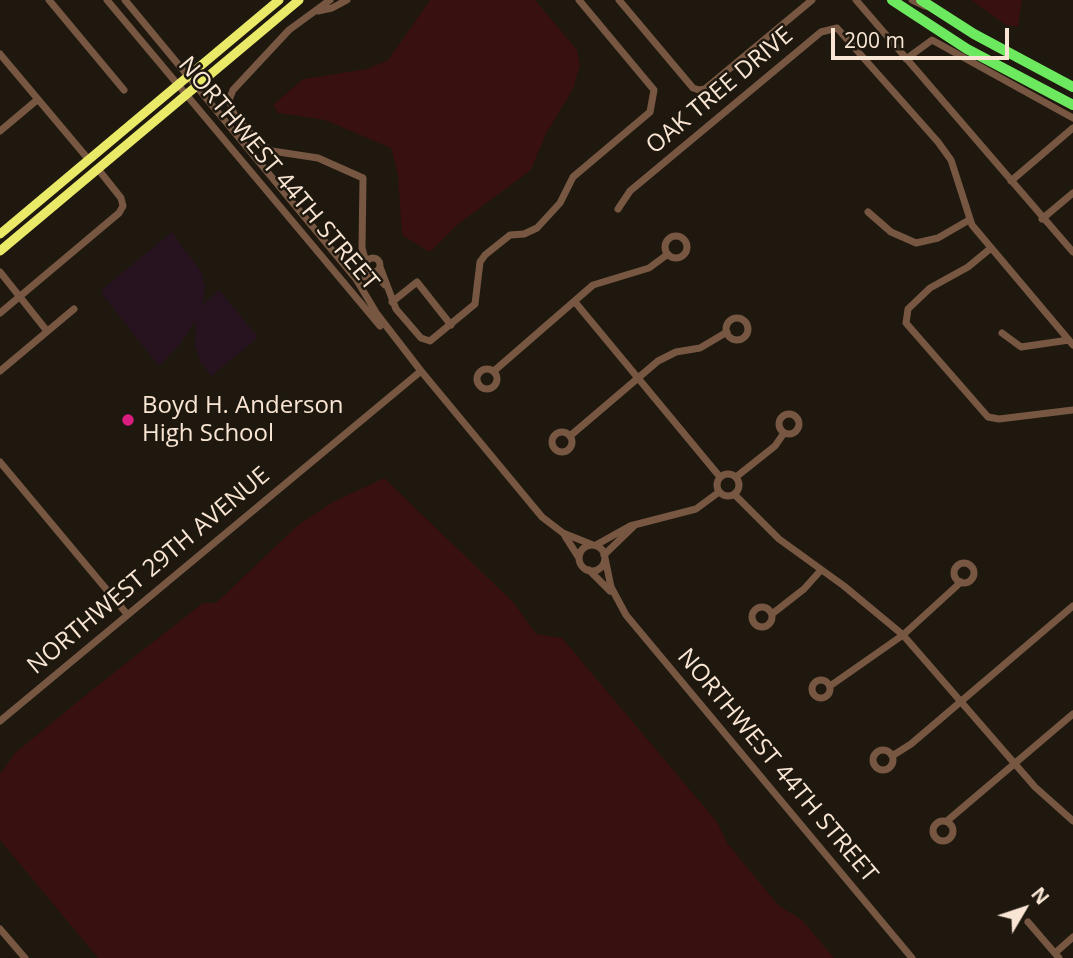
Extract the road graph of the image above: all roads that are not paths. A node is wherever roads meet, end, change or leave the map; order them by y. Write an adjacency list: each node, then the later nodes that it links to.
1 (49, 0): 23 (street)
2 (125, 0): 19 (street, NORTHWEST 44TH STREET)
3 (279, 0): 19 (main road)
4 (299, 0): 21 (main road)
5 (330, 0): 16 (street)
6 (346, 0): 16 (street)
7 (579, 0): 52 (street)
8 (619, 0): 9 (street)
9 (812, 0)
10 (856, 0): 18 (street)
11 (892, 0): 26 (highway)
12 (912, 0): 15 (street)
13 (921, 0): 15 (highway)
14 (110, 1): 20 (street, NORTHWEST 44TH STREET)
15 (935, 10): 22 (highway)
16 (314, 11): 43 (street)
17 (0, 54): 25 (street)
18 (906, 59): 27 (street); 32 (street)
19 (189, 77): 20 (main road); 21 (street, NORTHWEST 44TH STREET)
20 (180, 85): 24 (street, NORTHWEST 44TH STREET); 30 (main road)
21 (197, 87): 24 (main road); 45 (street, NORTHWEST 44TH STREET)
22 (1073, 87)
23 (124, 90)
24 (187, 94): 31 (main road); 46 (street, NORTHWEST 44TH STREET)
25 (37, 100): 29 (street); 30 (street)
26 (1073, 105)
27 (1073, 118)
28 (1073, 128): 32 (street)
29 (0, 131)
30 (89, 160): 38 (main road)
31 (98, 169): 40 (main road); 47 (street)
32 (1011, 181): 36 (street)
33 (1073, 193): 36 (street)
34 (618, 209): 37 (street, OAK TREE DRIVE)
35 (868, 212): 37 (street)
36 (1042, 219): 41 (street)
37 (969, 220): 39 (street, OAK TREE DRIVE)
38 (0, 234)
39 (991, 248): 56 (street, OAK TREE DRIVE); 61 (street)
40 (0, 251)
41 (1073, 252)
42 (668, 254): 49 (street)
43 (368, 261): 45 (street); 45 (street); 45 (street)
44 (0, 272): 47 (street)
45 (371, 274): 46 (street); 48 (street); 58 (street, NORTHWEST 44TH STREET)
46 (346, 288): 58 (street, NORTHWEST 44TH STREET)
47 (20, 296): 51 (street); 53 (street)
48 (392, 302): 52 (street); 52 (street)
49 (575, 302): 59 (street); 60 (street)
50 (74, 309): 53 (street)
51 (0, 313)
52 (451, 326)
53 (47, 331): 57 (street)
54 (727, 332): 60 (street)
55 (1002, 333): 56 (street)
56 (1071, 342)
57 (0, 371)
58 (421, 371): 69 (street, NORTHWEST 44TH STREET); 79 (street, NORTHWEST 29TH AVENUE)
59 (494, 371)
60 (638, 379): 63 (street); 65 (street)
61 (1073, 410)
62 (784, 433): 66 (street)
63 (570, 436)
64 (0, 462): 79 (street)
65 (720, 477): 66 (street); 67 (street)
66 (736, 477): 68 (street)
67 (719, 492): 68 (street); 70 (street)
68 (734, 495): 74 (street)
69 (563, 533): 71 (street, NORTHWEST 44TH STREET); 73 (street, NORTHWEST 44TH STREET)
70 (616, 536): 71 (street); 72 (street)
71 (595, 545): 72 (street); 73 (street)
72 (605, 557): 75 (street); 77 (street, NORTHWEST 44TH STREET)
73 (579, 558): 75 (street)
74 (821, 569): 80 (street); 81 (street)
75 (589, 570): 77 (street, NORTHWEST 44TH STREET)
76 (961, 582): 81 (street)
77 (616, 597): 95 (street, NORTHWEST 44TH STREET)
78 (1073, 606): 83 (street)
79 (127, 614): 85 (street, NORTHWEST 29TH AVENUE)
80 (772, 614)
81 (903, 635): 82 (street); 83 (street)
82 (830, 686)
83 (962, 700): 86 (street); 87 (street)
84 (1073, 714): 87 (street)
85 (0, 721)
86 (892, 756)
87 (1015, 763): 88 (street); 89 (street)
88 (947, 821)
89 (1073, 821)
90 (1028, 922): 93 (street)
91 (0, 929): 94 (street)
92 (1073, 937): 93 (street)
93 (1057, 955)
94 (25, 958)
95 (912, 958)

